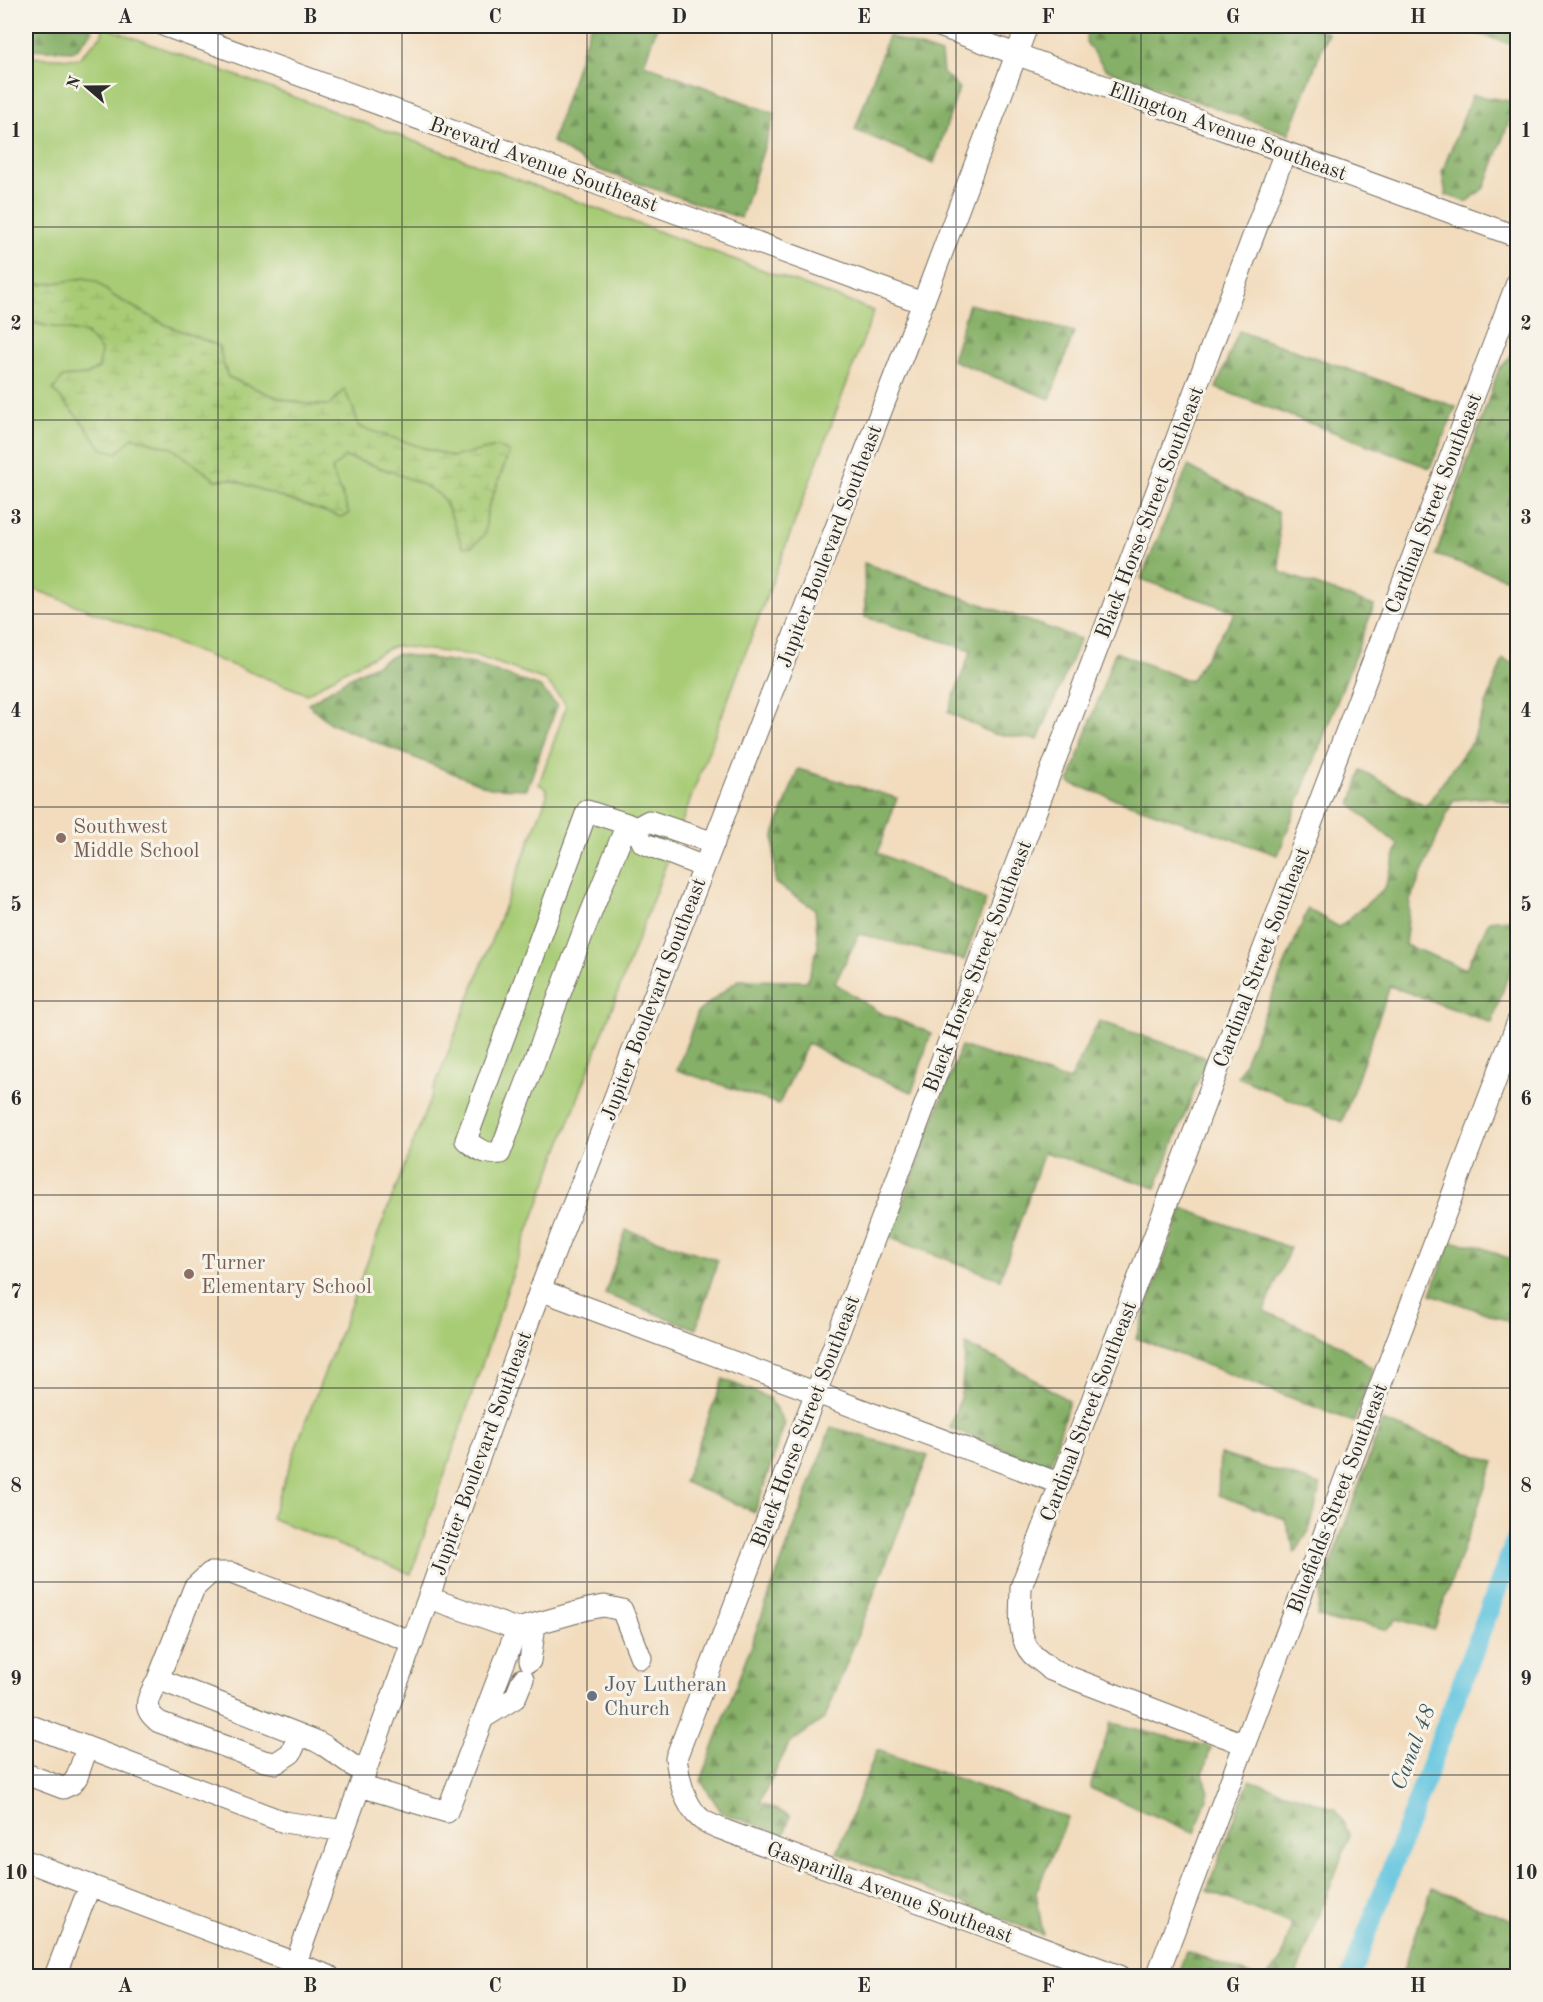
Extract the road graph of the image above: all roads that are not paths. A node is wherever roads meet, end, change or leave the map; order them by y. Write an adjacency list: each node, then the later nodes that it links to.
1 (165, 26): 8 (street, Brevard Avenue Southeast)
2 (939, 26): 4 (street, Ellington Avenue Southeast)
3 (1028, 26): 4 (street, Jupiter Boulevard Southeast)
4 (1017, 53): 5 (street, Ellington Avenue Southeast); 8 (street, Jupiter Boulevard Southeast)
5 (1285, 152): 6 (street, Ellington Avenue Southeast); 14 (street, Black Horse Street Southeast)
6 (1518, 237)
7 (1518, 280): 15 (street, Cardinal Street Southeast)
8 (923, 303): 10 (street, Jupiter Boulevard Southeast)
9 (631, 826): 9 (street); 10 (street); 11 (street)
10 (714, 843): 11 (street, Jupiter Boulevard Southeast)
11 (704, 867): 13 (street, Jupiter Boulevard Southeast)
12 (1518, 1021): 24 (street, Bluefields Street Southeast)
13 (540, 1290): 14 (street); 16 (street, Jupiter Boulevard Southeast)
14 (816, 1393): 15 (street); 28 (street, Black Horse Street Southeast)
15 (1061, 1484): 24 (street, Cardinal Street Southeast)
16 (429, 1598): 17 (street); 18 (street, Jupiter Boulevard Southeast)
17 (526, 1627): 19 (street); 21 (street); 21 (street)
18 (413, 1642): 20 (street); 27 (street, Jupiter Boulevard Southeast)
19 (641, 1658)
20 (158, 1680): 23 (street); 23 (street)
21 (483, 1718): 27 (street)
22 (26, 1724): 25 (street)
23 (299, 1735): 27 (street)
24 (1244, 1744): 36 (street, Bluefields Street Southeast)
25 (87, 1748): 26 (street); 29 (street)
26 (26, 1774)
27 (363, 1780): 29 (street, Jupiter Boulevard Southeast)
28 (680, 1782): 35 (street, Gasparilla Avenue Southeast)
29 (344, 1831): 32 (street, Jupiter Boulevard Southeast)
30 (26, 1860): 31 (street)
31 (90, 1885): 32 (street); 33 (street)
32 (293, 1970): 34 (street)
33 (55, 1977)
34 (329, 1977)
35 (1120, 1977)
36 (1157, 1977)

